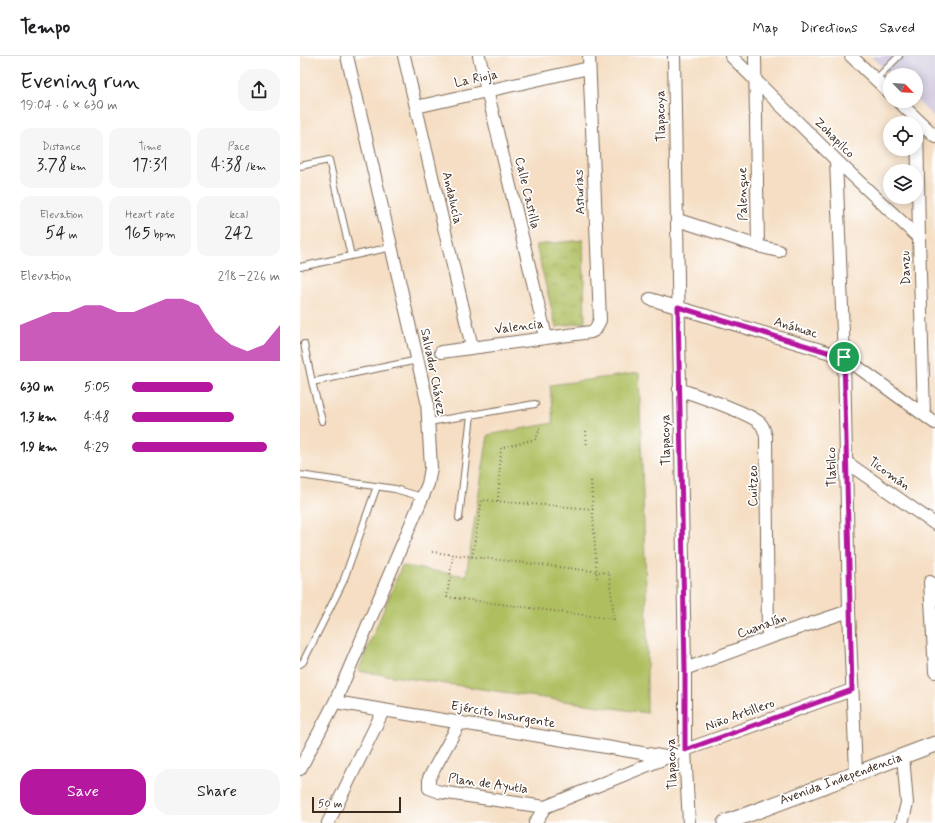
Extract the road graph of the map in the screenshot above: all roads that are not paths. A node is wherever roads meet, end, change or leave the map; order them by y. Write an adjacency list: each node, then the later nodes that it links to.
1 (347, 56): 25 (street, Salvador Chávez)
2 (404, 56): 14 (street, Andalucía)
3 (479, 56): 13 (street, Calle Castilla)
4 (674, 56): 22 (street, Tlapacoya)
5 (731, 56): 10 (street, Zohapilco)
6 (754, 56): 10 (street, Palenque)
7 (851, 56): 11 (street)
8 (899, 56): 11 (lane)
9 (589, 62): 13 (street, La Rioja); 31 (street, Asturias)
10 (755, 79): 20 (street, Zohapilco); 24 (street, Palenque)
11 (876, 79): 12 (street)
12 (883, 86)
13 (488, 91): 14 (street, La Rioja); 32 (street, Calle Castilla)
14 (416, 106): 34 (street, Andalucía)
15 (905, 108): 16 (street)
16 (913, 116)
17 (923, 125): 18 (street)
18 (935, 136)
19 (917, 156): 23 (street, Danzu)
20 (836, 160): 23 (street, Zohapilco); 36 (street, Tlatilco)
21 (300, 166): 27 (lane)
22 (678, 220): 24 (street, Palenque); 30 (street, Tlapacoya)
23 (918, 238): 42 (street, Danzu)
24 (758, 246): 26 (street)
25 (392, 247): 27 (lane); 37 (street, Salvador Chávez)
26 (779, 251)
27 (351, 256): 28 (lane)
28 (300, 266)
29 (650, 299): 30 (street, Anáhuac)
30 (678, 307): 36 (street, Anáhuac); 39 (street, Tlapacoya)
31 (597, 326): 32 (street, Valencia)
32 (546, 337): 34 (street, Valencia)
33 (304, 344): 38 (lane)
34 (472, 347): 35 (street, Valencia)
35 (441, 352)
36 (844, 357): 42 (street, Anáhuac); 46 (street, Tlatilco)
37 (418, 360): 38 (lane); 44 (street, Salvador Chávez)
38 (312, 382): 43 (lane)
39 (679, 389): 54 (street, Cuitzeo); 56 (street, Tlapacoya)
40 (535, 404): 41 (lane)
41 (471, 415): 44 (lane); 50 (lane)
42 (924, 415): 45 (street, Anáhuac)
43 (322, 421)
44 (429, 422): 49 (street, Salvador Chávez)
45 (935, 423)
46 (846, 462): 51 (street, Ticomán); 53 (street, Tlatilco)
47 (300, 475): 48 (lane)
48 (378, 486): 49 (lane); 55 (lane)
49 (422, 497): 59 (street, Salvador Chávez)
50 (459, 518)
51 (935, 524)
52 (930, 582): 57 (street)
53 (849, 611): 54 (street, Cuanalán); 58 (street, Tlatilco)
54 (768, 638): 56 (street, Cuanalán)
55 (300, 664)
56 (685, 669): 63 (street, Tlapacoya)
57 (935, 672)
58 (852, 690): 63 (street, Niño Artillero); 67 (street, Tlatilco)
59 (335, 702): 60 (street, Ejército Insurgente); 66 (street, Salvador Chávez)
60 (383, 711): 61 (street, Ejército Insurgente); 69 (street)
61 (460, 722): 65 (street, Ejército Insurgente); 68 (street, Plan de Ayutla)
62 (935, 744): 64 (street, Avenida Independencia)
63 (685, 750): 65 (street, Niño Artillero); 71 (street, Tlapacoya)
64 (904, 756): 67 (street, Avenida Independencia); 73 (street)
65 (666, 757): 68 (street, Niño Artillero)
66 (300, 769)
67 (856, 772): 72 (street, Avenida Independencia)
68 (545, 807): 70 (street)
69 (328, 823)
70 (535, 823)
71 (689, 823)
72 (725, 823)
73 (902, 823)

